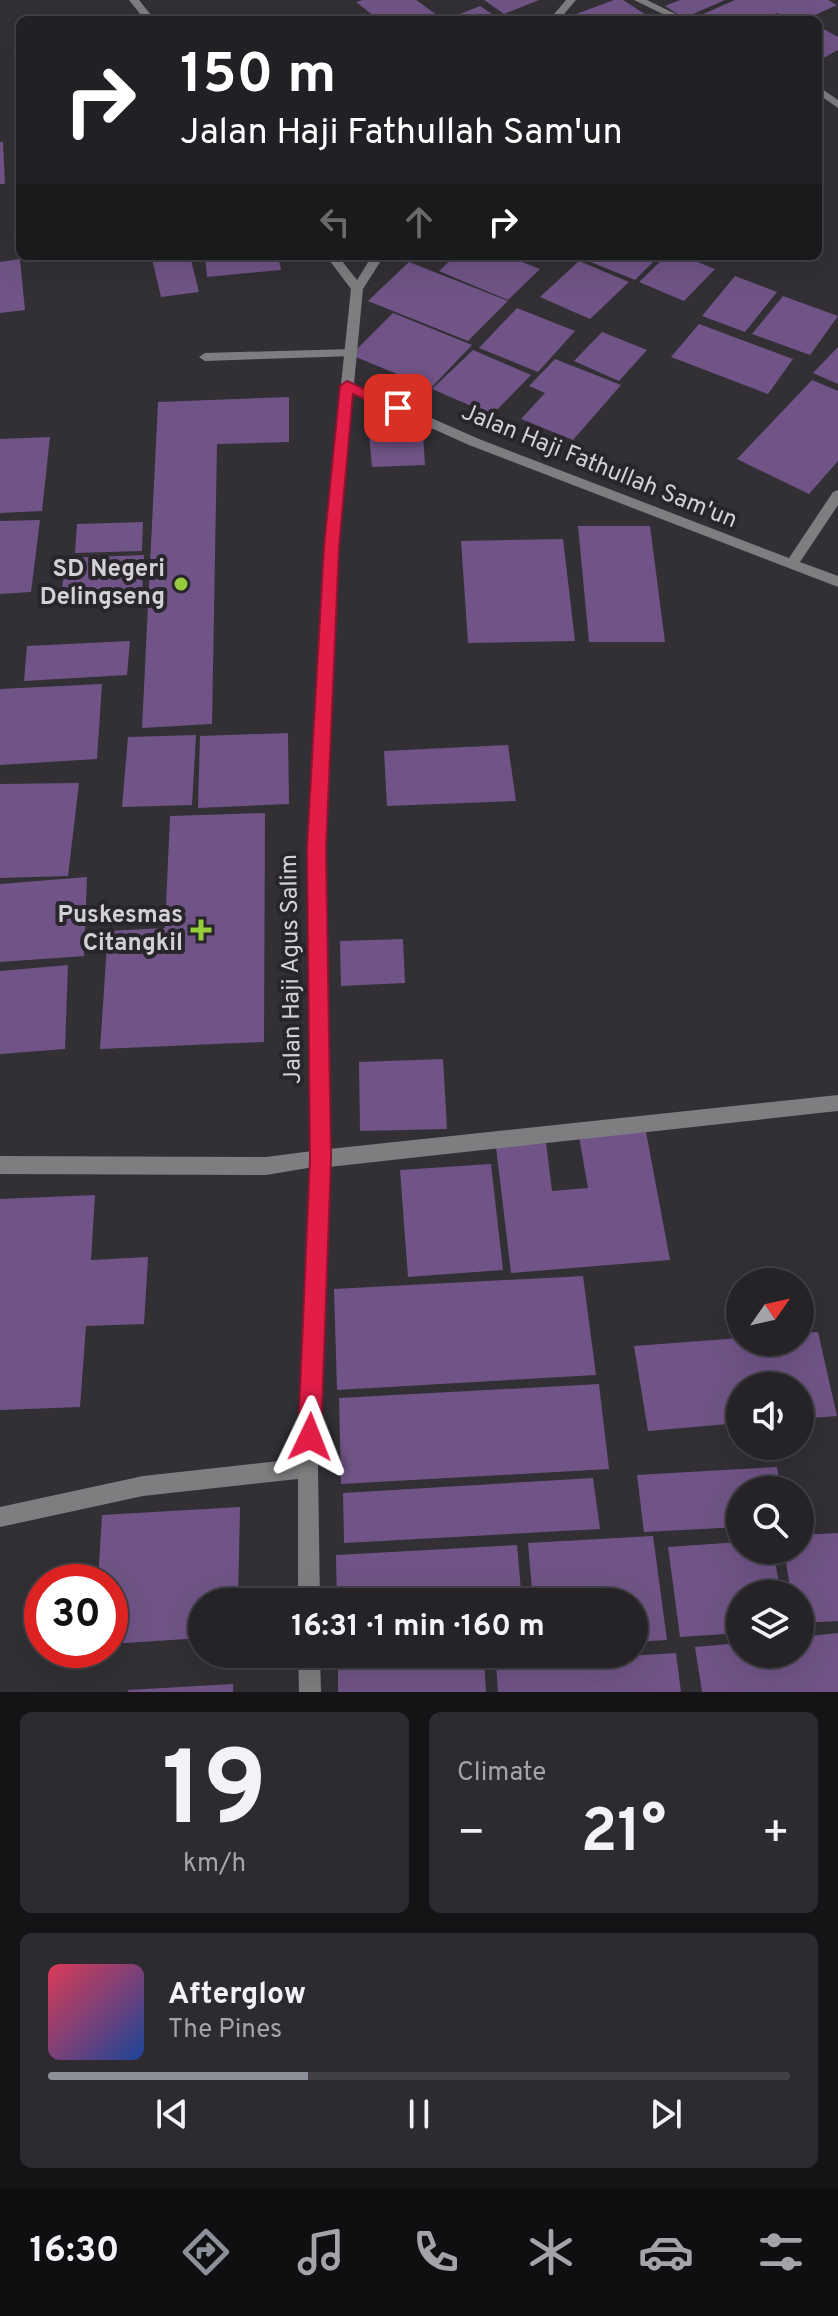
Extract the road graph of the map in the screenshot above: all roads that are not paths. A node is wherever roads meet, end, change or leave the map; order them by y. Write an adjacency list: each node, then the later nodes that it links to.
1 (134, 0): 4 (street)
2 (571, 0): 5 (street)
3 (639, 0): 6 (street)
4 (147, 16)
5 (557, 16)
6 (674, 16)
7 (822, 92): 8 (street)
8 (838, 105)
9 (335, 260): 11 (street)
10 (375, 260): 11 (street)
11 (357, 289): 12 (street, Jalan Haji Agus Salim)
12 (351, 353): 13 (street); 14 (street, Jalan Haji Agus Salim)
13 (205, 357)
14 (347, 386): 16 (street, Jalan Haji Fathullah Sam'un); 19 (street, Jalan Haji Agus Salim)
15 (838, 495): 16 (street)
16 (791, 565): 17 (street, Jalan Haji Fathullah Sam'un)
17 (838, 582)
18 (838, 1103): 19 (street)
19 (320, 1159): 20 (street); 21 (street, Jalan Haji Agus Salim)
20 (0, 1165)
21 (308, 1468): 22 (street); 23 (street, Jalan Haji Agus Salim)
22 (0, 1517)
23 (309, 1588)
24 (309, 1668): 25 (street)
25 (310, 1692)

